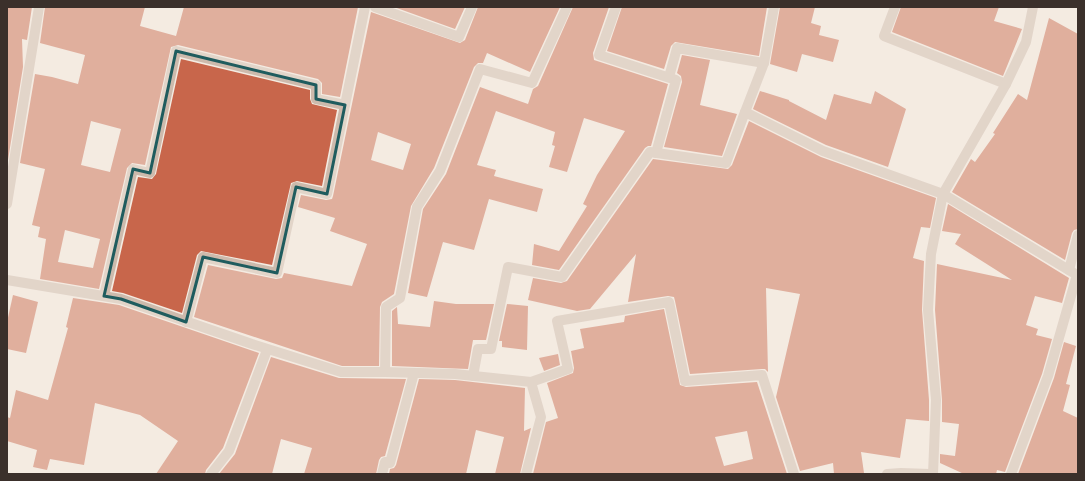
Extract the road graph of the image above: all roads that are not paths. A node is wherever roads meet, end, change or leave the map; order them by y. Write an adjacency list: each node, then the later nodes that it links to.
1 (39, 7): 17 (street)
2 (365, 7): 13 (street)
3 (375, 7): 4 (street)
4 (472, 7)
5 (567, 7): 24 (street)
6 (616, 7): 11 (street)
7 (774, 7): 10 (street)
8 (895, 7): 12 (street)
9 (1032, 7): 12 (street)
10 (764, 63): 11 (street); 14 (street)
11 (669, 77): 15 (street)
12 (1006, 84): 16 (street)
13 (345, 105): 21 (street); 22 (street)
14 (745, 112): 15 (street); 16 (street)
15 (656, 153): 26 (street)
16 (943, 194): 19 (street); 34 (street)
17 (7, 204)
18 (1078, 235): 19 (street)
19 (1075, 273): 35 (street)
20 (7, 280): 21 (street)
21 (104, 296): 22 (street)
22 (186, 322): 23 (street)
23 (267, 350): 24 (street); 28 (street)
24 (385, 372): 25 (street)
25 (414, 373): 26 (street); 29 (street)
26 (473, 376): 27 (street)
27 (531, 382): 30 (street); 31 (street)
28 (210, 474)
29 (382, 474)
30 (526, 474)
31 (794, 474)
32 (887, 474): 33 (street)
33 (930, 474)
34 (933, 474)
35 (1011, 474)

